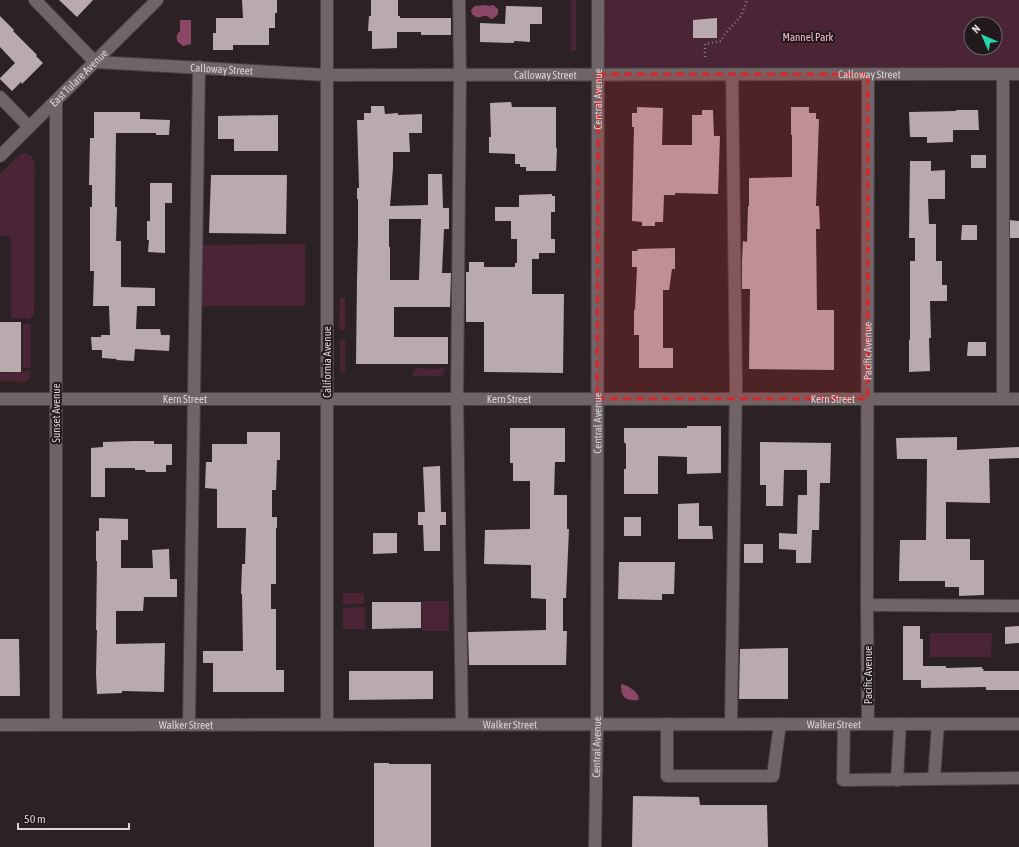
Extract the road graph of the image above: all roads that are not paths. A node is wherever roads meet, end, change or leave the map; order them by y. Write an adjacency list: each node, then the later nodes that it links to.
1 (35, 0): 6 (street)
2 (157, 0): 6 (street, East Tulare Avenue)
3 (327, 0): 8 (street, California Avenue)
4 (459, 0): 14 (street)
5 (598, 0): 9 (street, Central Avenue)
6 (95, 62): 7 (street, Calloway Street); 16 (street, East Tulare Avenue)
7 (199, 67): 8 (street, Calloway Street); 26 (street)
8 (327, 74): 14 (street, Calloway Street); 27 (street, California Avenue)
9 (598, 74): 10 (street, Calloway Street); 14 (street, Calloway Street); 20 (street, Central Avenue)
10 (732, 74): 11 (street, Calloway Street); 21 (street)
11 (868, 74): 12 (street, Calloway Street); 22 (street, Pacific Avenue)
12 (1003, 74): 13 (street, Calloway Street); 23 (street)
13 (1019, 74)
14 (460, 75): 28 (street)
15 (0, 97): 17 (street)
16 (56, 100): 17 (street, East Tulare Avenue); 25 (street, Sunset Avenue)
17 (29, 127): 18 (street, East Tulare Avenue)
18 (0, 156)
19 (0, 399): 25 (street, Kern Street)
20 (597, 399): 21 (street, Kern Street); 28 (street, Kern Street); 34 (street, Central Avenue)
21 (736, 399): 22 (street, Kern Street); 36 (street)
22 (868, 399): 23 (street, Kern Street); 29 (street, Pacific Avenue)
23 (1003, 399): 24 (street, Kern Street)
24 (1019, 399)
25 (56, 400): 26 (street, Kern Street); 31 (street, Sunset Avenue)
26 (195, 400): 27 (street, Kern Street); 32 (street)
27 (327, 400): 28 (street, Kern Street); 44 (street, California Avenue)
28 (457, 400): 33 (street)
29 (867, 605): 30 (street); 39 (street, Pacific Avenue)
30 (1019, 606)
31 (56, 724): 32 (street, Walker Street); 43 (street, Walker Street)
32 (189, 724): 44 (street, Walker Street)
33 (462, 724): 34 (street, Walker Street); 44 (street, Walker Street)
34 (597, 724): 35 (street, Walker Street); 48 (street, Central Avenue)
35 (667, 724): 36 (street, Walker Street); 37 (street)
36 (731, 724): 37 (street, Walker Street)
37 (780, 724): 38 (street, Walker Street)
38 (844, 724): 39 (street, Walker Street); 47 (street)
39 (868, 724): 40 (street, Walker Street)
40 (900, 724): 41 (street, Walker Street); 47 (street)
41 (938, 724): 42 (street, Walker Street); 46 (street)
42 (1019, 724)
43 (0, 725)
44 (327, 725)
45 (1019, 778): 46 (street)
46 (934, 779): 47 (street)
47 (897, 780)
48 (595, 847)

